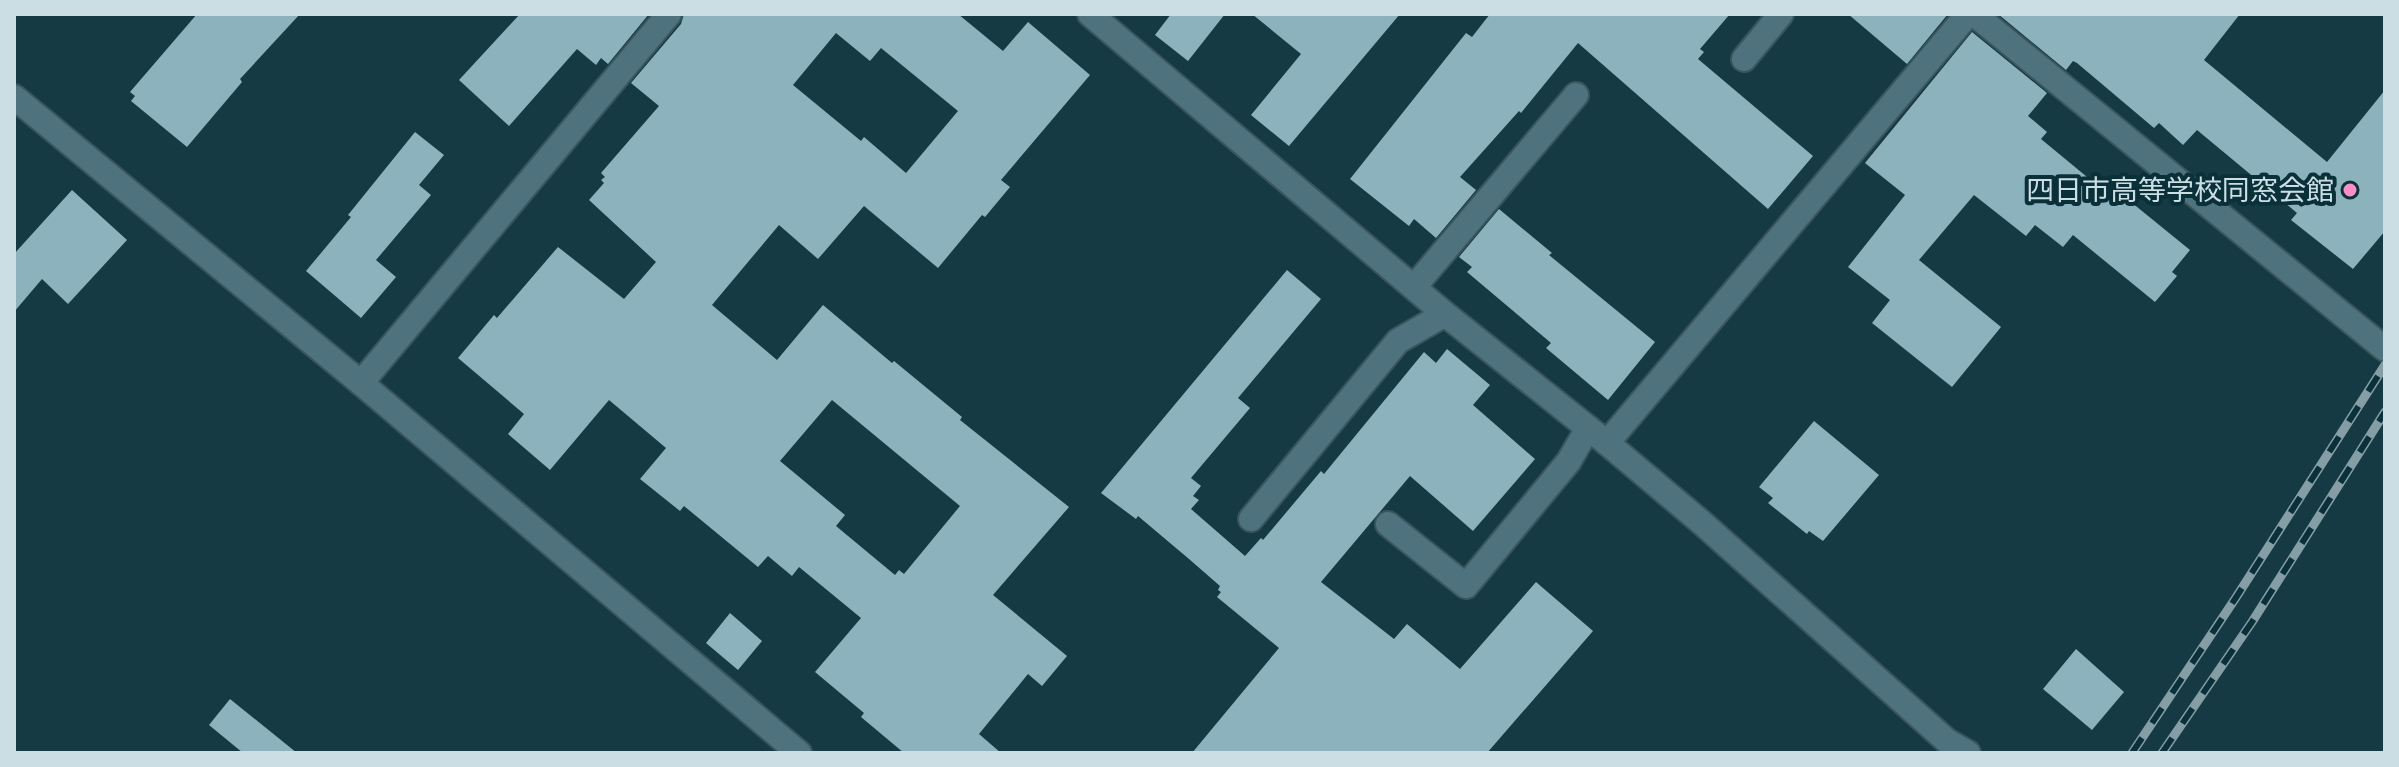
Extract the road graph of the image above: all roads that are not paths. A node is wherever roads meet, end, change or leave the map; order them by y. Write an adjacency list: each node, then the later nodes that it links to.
1 (669, 14): 11 (street)
2 (1090, 14): 8 (street)
3 (1781, 14): 5 (street)
4 (1971, 14): 10 (street); 12 (street)
5 (1744, 59)
6 (1576, 95): 8 (street)
7 (14, 97): 11 (street)
8 (1414, 287): 9 (street)
9 (1445, 314): 12 (street); 13 (street)
10 (2385, 349)
11 (361, 383): 15 (street)
12 (1598, 435): 14 (street); 16 (street)
13 (1251, 519)
14 (1388, 524)
15 (799, 753)
16 (1968, 753)

